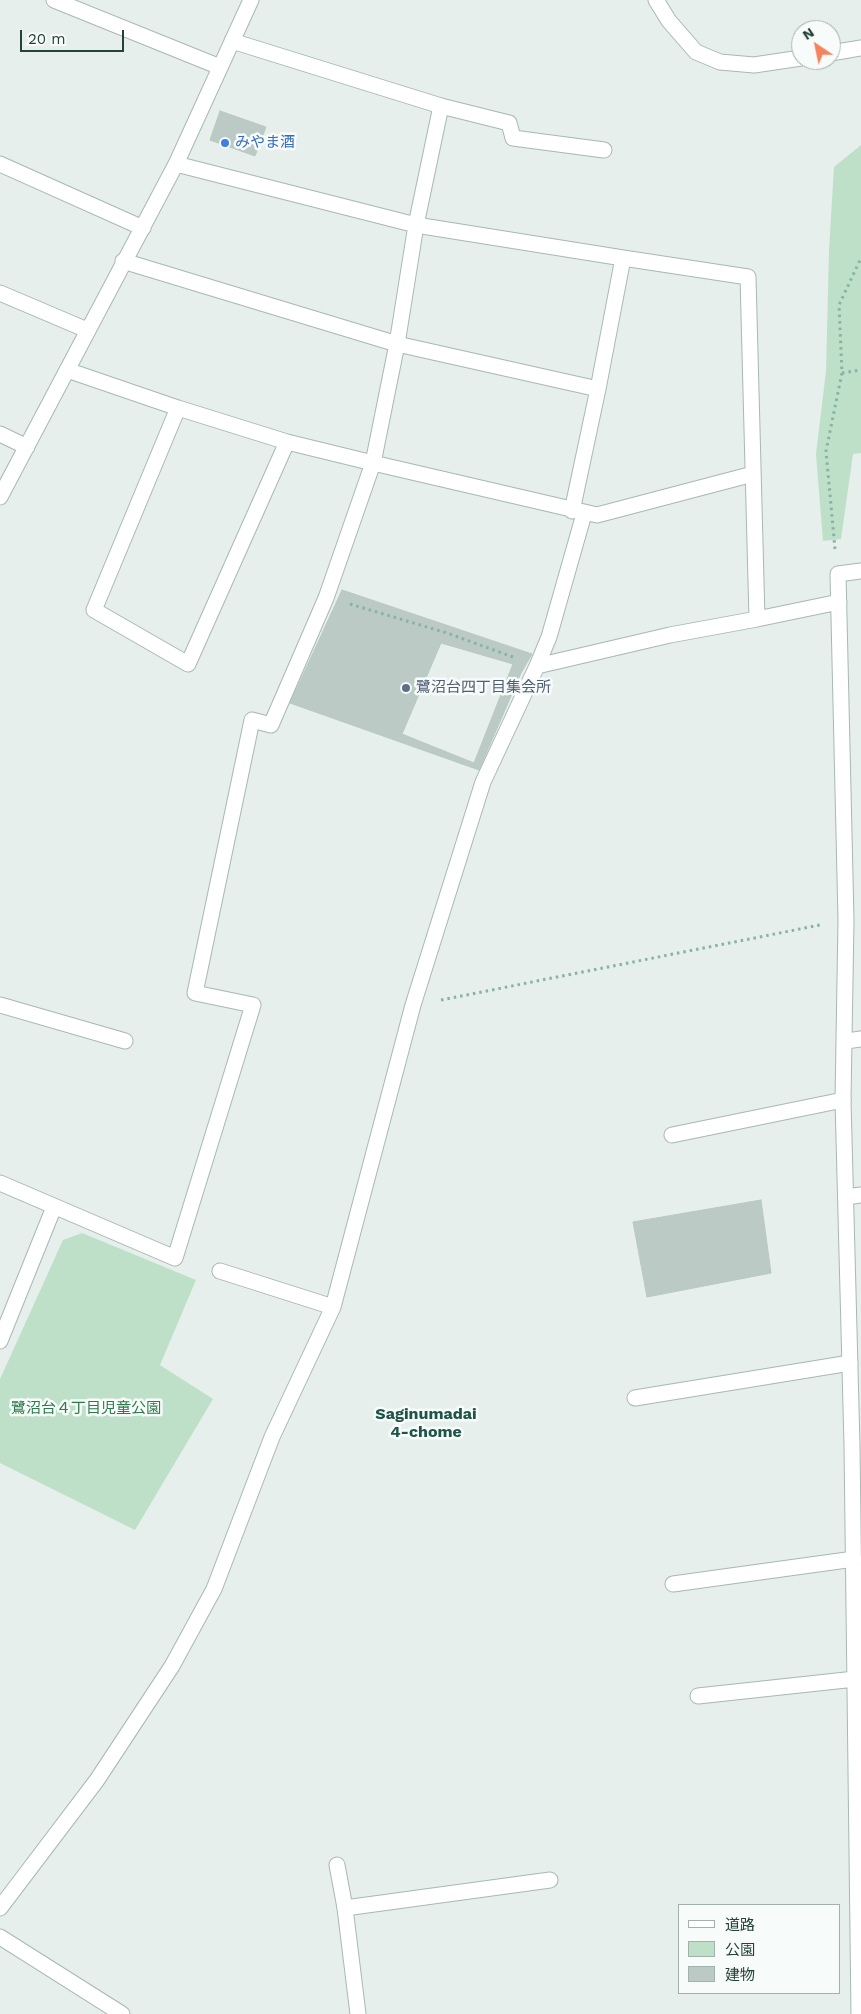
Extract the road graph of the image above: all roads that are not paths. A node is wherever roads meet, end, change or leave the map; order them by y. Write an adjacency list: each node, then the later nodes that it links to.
1 (54, 0): 8 (street)
2 (251, 0): 4 (street)
3 (656, 0): 7 (street)
4 (232, 41): 8 (street); 9 (street)
5 (861, 48): 6 (street)
6 (841, 51)
7 (791, 59)
8 (220, 67): 12 (street)
9 (441, 106): 10 (street); 13 (street)
10 (604, 150)
11 (0, 164): 14 (street)
12 (176, 164): 13 (street); 14 (street)
13 (416, 225): 15 (street); 19 (street)
14 (143, 228): 16 (street)
15 (623, 258): 21 (street); 27 (street)
16 (124, 261): 18 (street); 19 (street)
17 (0, 292): 18 (street)
18 (87, 330): 20 (street)
19 (397, 344): 21 (street); 26 (street)
20 (67, 370): 22 (street); 25 (street)
21 (598, 389): 29 (street)
22 (178, 408): 24 (street); 24 (street)
23 (0, 434): 25 (street)
24 (287, 442): 26 (street)
25 (26, 447): 28 (street)
26 (373, 462): 29 (street); 42 (street)
27 (753, 474): 29 (street); 32 (street)
28 (0, 497)
29 (578, 512): 33 (street)
30 (861, 571): 31 (street)
31 (839, 602): 32 (street); 37 (street)
32 (757, 620): 33 (street)
33 (537, 666): 44 (street)
34 (0, 1005): 36 (street)
35 (861, 1039): 37 (street)
36 (125, 1041)
37 (846, 1041): 38 (street)
38 (844, 1100): 39 (street); 41 (street)
39 (672, 1135)
40 (0, 1183): 42 (street)
41 (854, 1196): 46 (street)
42 (54, 1207): 45 (street)
43 (220, 1271): 44 (street)
44 (333, 1307): 55 (street)
45 (0, 1341)
46 (850, 1363): 47 (street); 48 (street)
47 (635, 1398)
48 (857, 1445): 49 (street)
49 (854, 1559): 50 (street); 51 (street)
50 (673, 1584)
51 (855, 1679): 52 (street); 60 (street)
52 (698, 1696)
53 (337, 1865): 56 (street)
54 (550, 1880): 56 (street)
55 (0, 1908)
56 (345, 1908): 59 (street)
57 (0, 1937): 58 (street)
58 (122, 2014)
59 (358, 2014)
60 (859, 2014)

